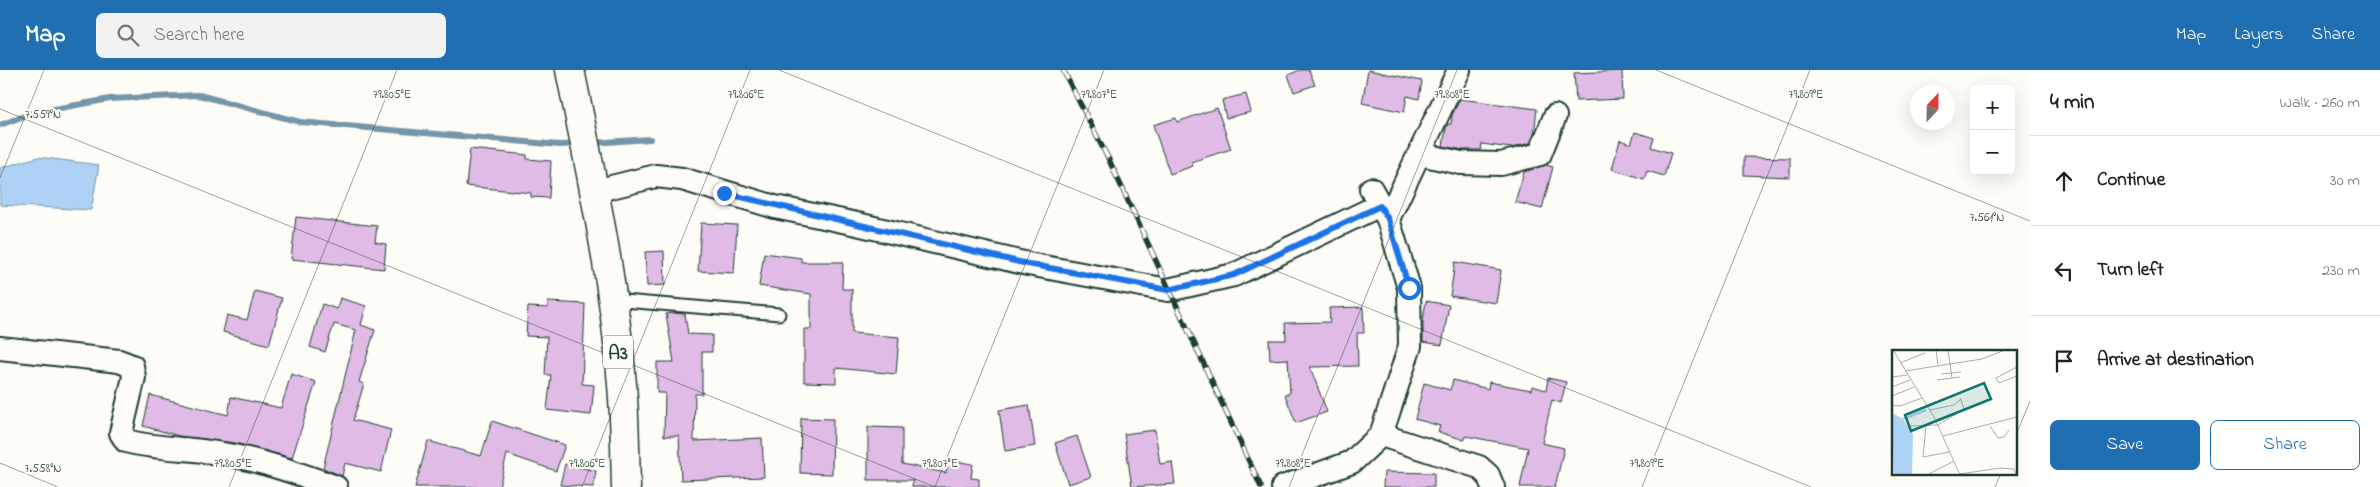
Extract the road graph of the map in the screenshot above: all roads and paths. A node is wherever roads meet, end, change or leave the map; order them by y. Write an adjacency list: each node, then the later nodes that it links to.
1 (570, 70): 5 (highway, A3)
2 (1459, 70): 4 (street)
3 (1555, 116): 4 (street)
4 (1420, 154): 6 (street)
5 (595, 190): 6 (street); 7 (highway, A3)
6 (1380, 205): 10 (street)
7 (611, 300): 8 (lane); 12 (highway, A3)
8 (780, 314)
9 (0, 348): 11 (street)
10 (1381, 435): 13 (street); 14 (street)
11 (336, 487)
12 (626, 487)
13 (1282, 487)
14 (1493, 487)

